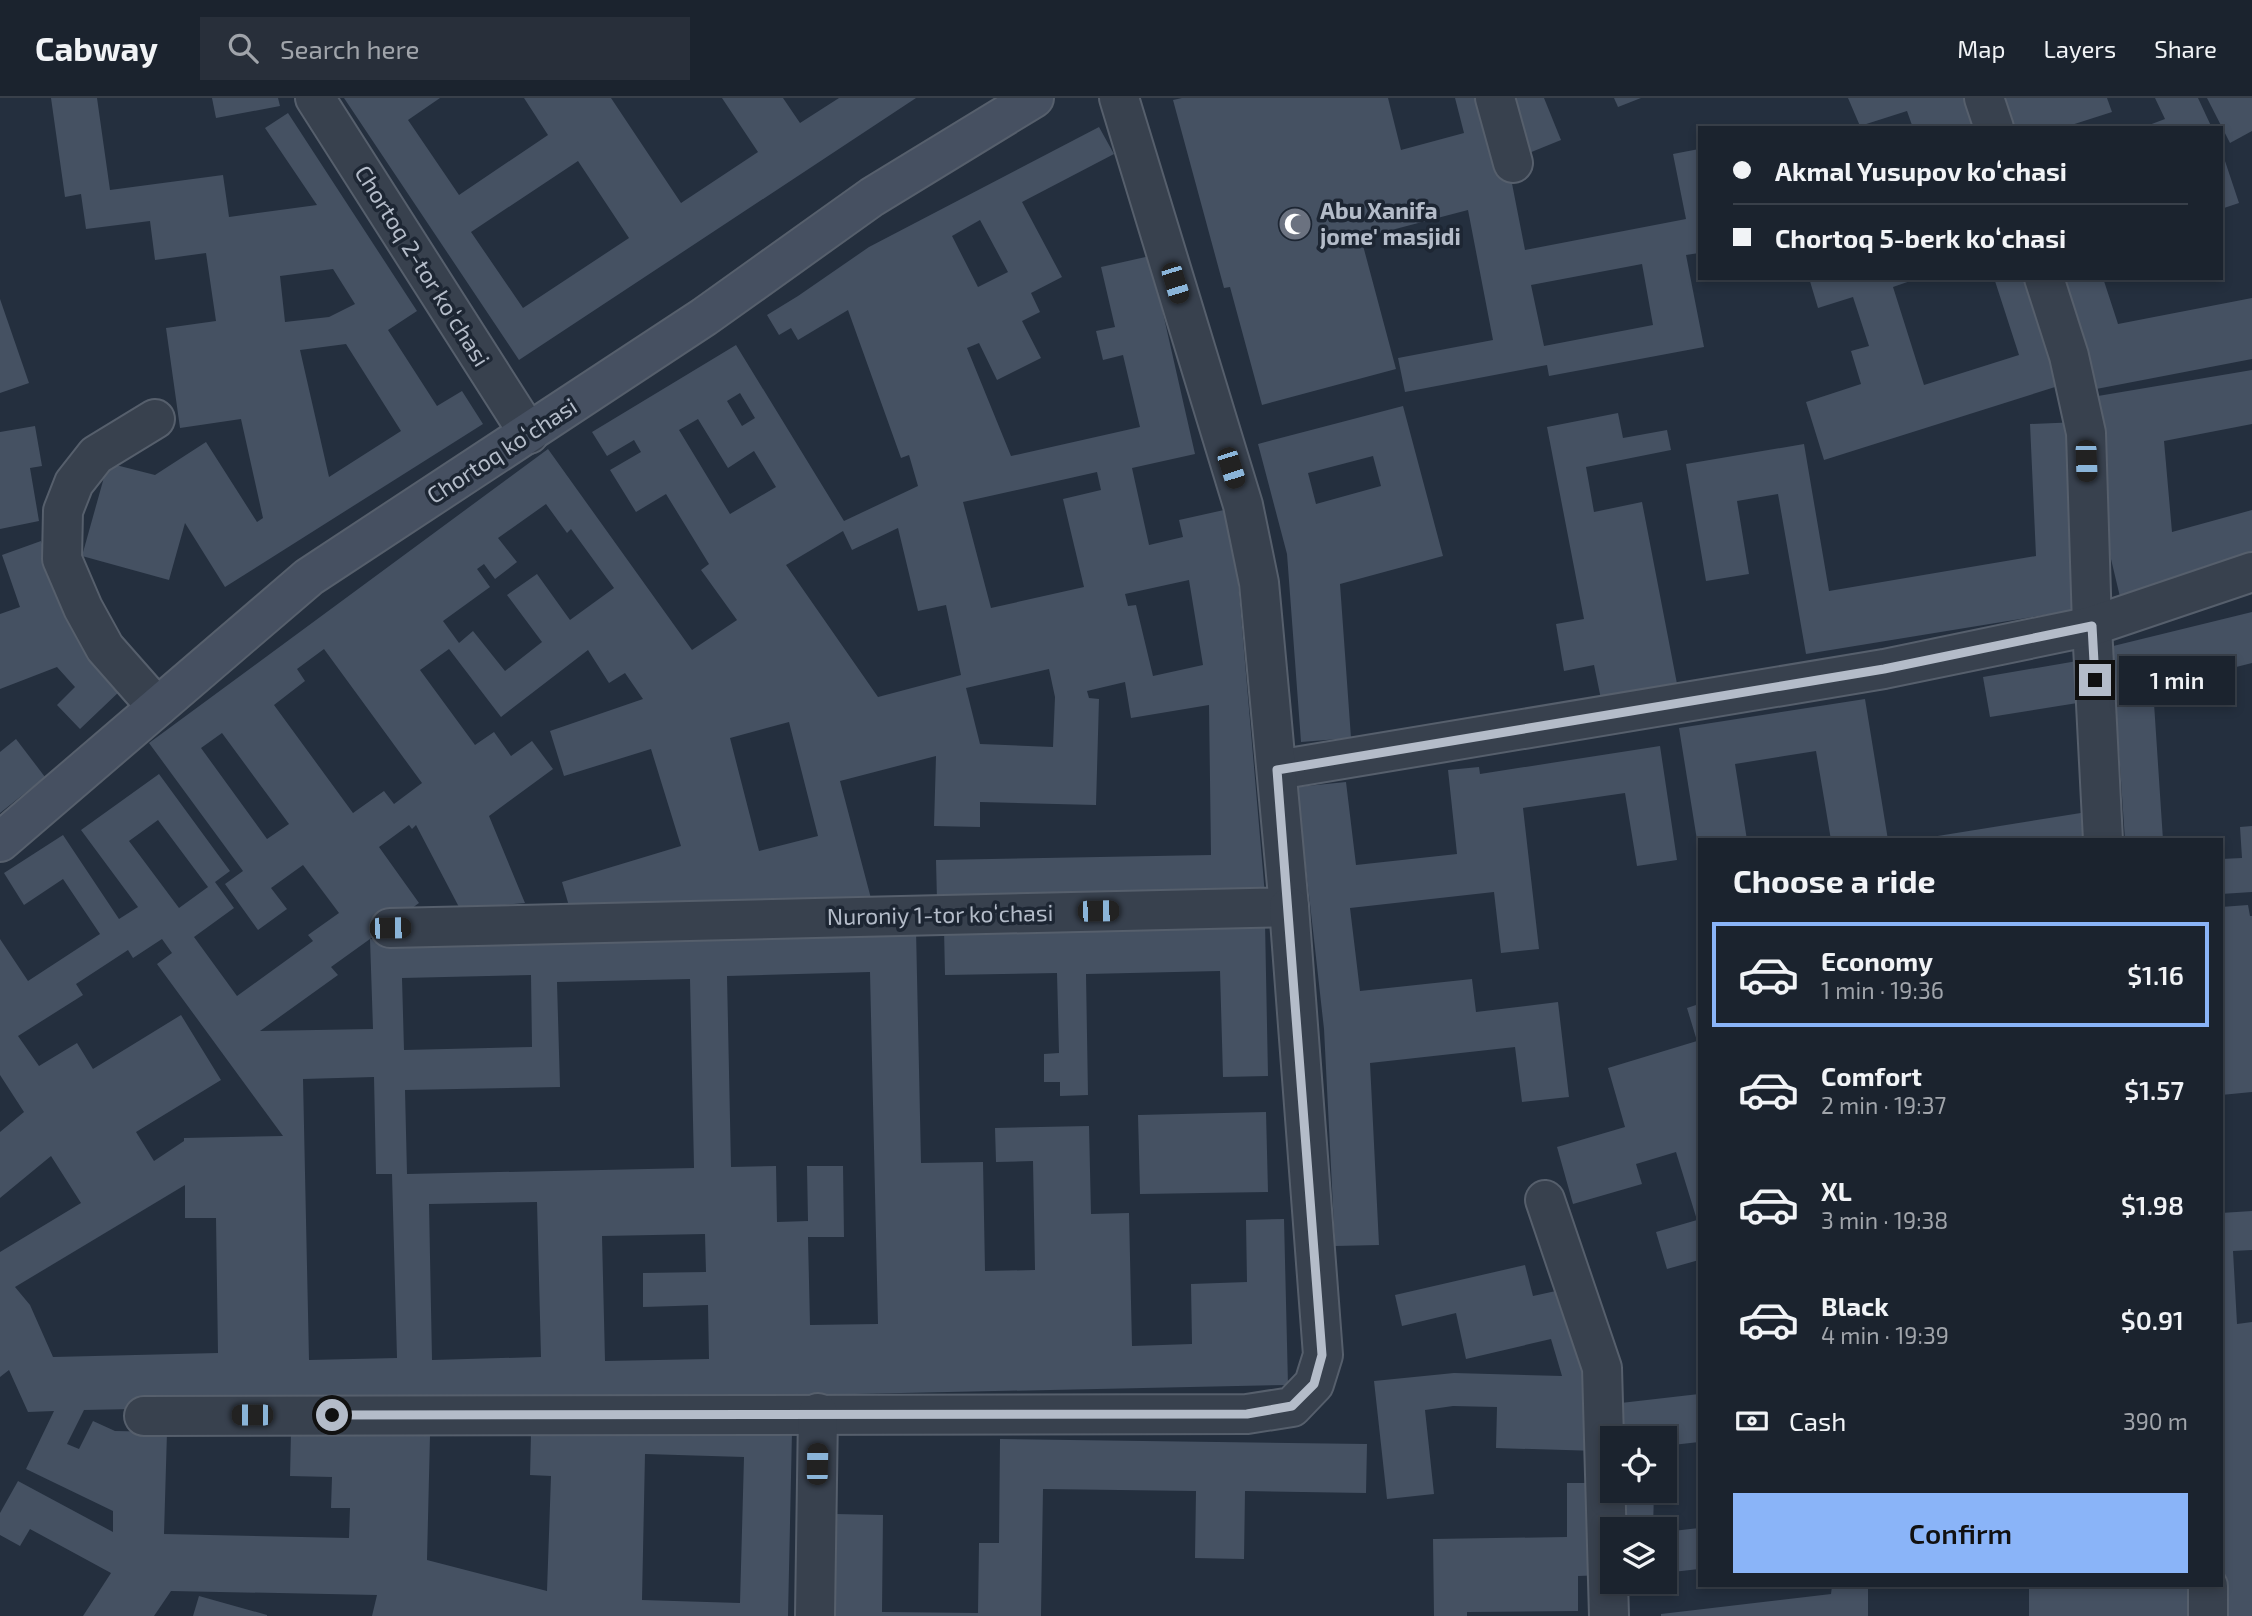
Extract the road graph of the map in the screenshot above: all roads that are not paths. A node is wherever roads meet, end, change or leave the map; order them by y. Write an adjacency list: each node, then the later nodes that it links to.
1 (315, 98): 10 (street, Chortoq 2-tor koʻchasi)
2 (1034, 98): 10 (main road, Chortoq koʻchasi)
3 (1119, 98): 14 (street)
4 (1495, 98): 7 (street)
5 (1984, 98): 6 (street)
6 (1993, 126)
7 (1513, 163)
8 (2045, 280): 12 (street)
9 (155, 419): 13 (street)
10 (529, 434): 13 (main road, Chortoq koʻchasi)
11 (2252, 572): 12 (street)
12 (2092, 626): 14 (street); 15 (street)
13 (157, 707): 16 (main road, Chortoq koʻchasi)
14 (1277, 770): 17 (street)
15 (2103, 838)
16 (0, 842)
17 (1289, 907): 18 (street, Nuroniy 1-tor koʻchasi); 20 (street)
18 (390, 928)
19 (1545, 1200): 24 (street)
20 (818, 1413): 21 (street); 23 (street)
21 (144, 1416)
22 (2208, 1587): 25 (street)
23 (815, 1616)
24 (1608, 1616)
25 (2208, 1616)

